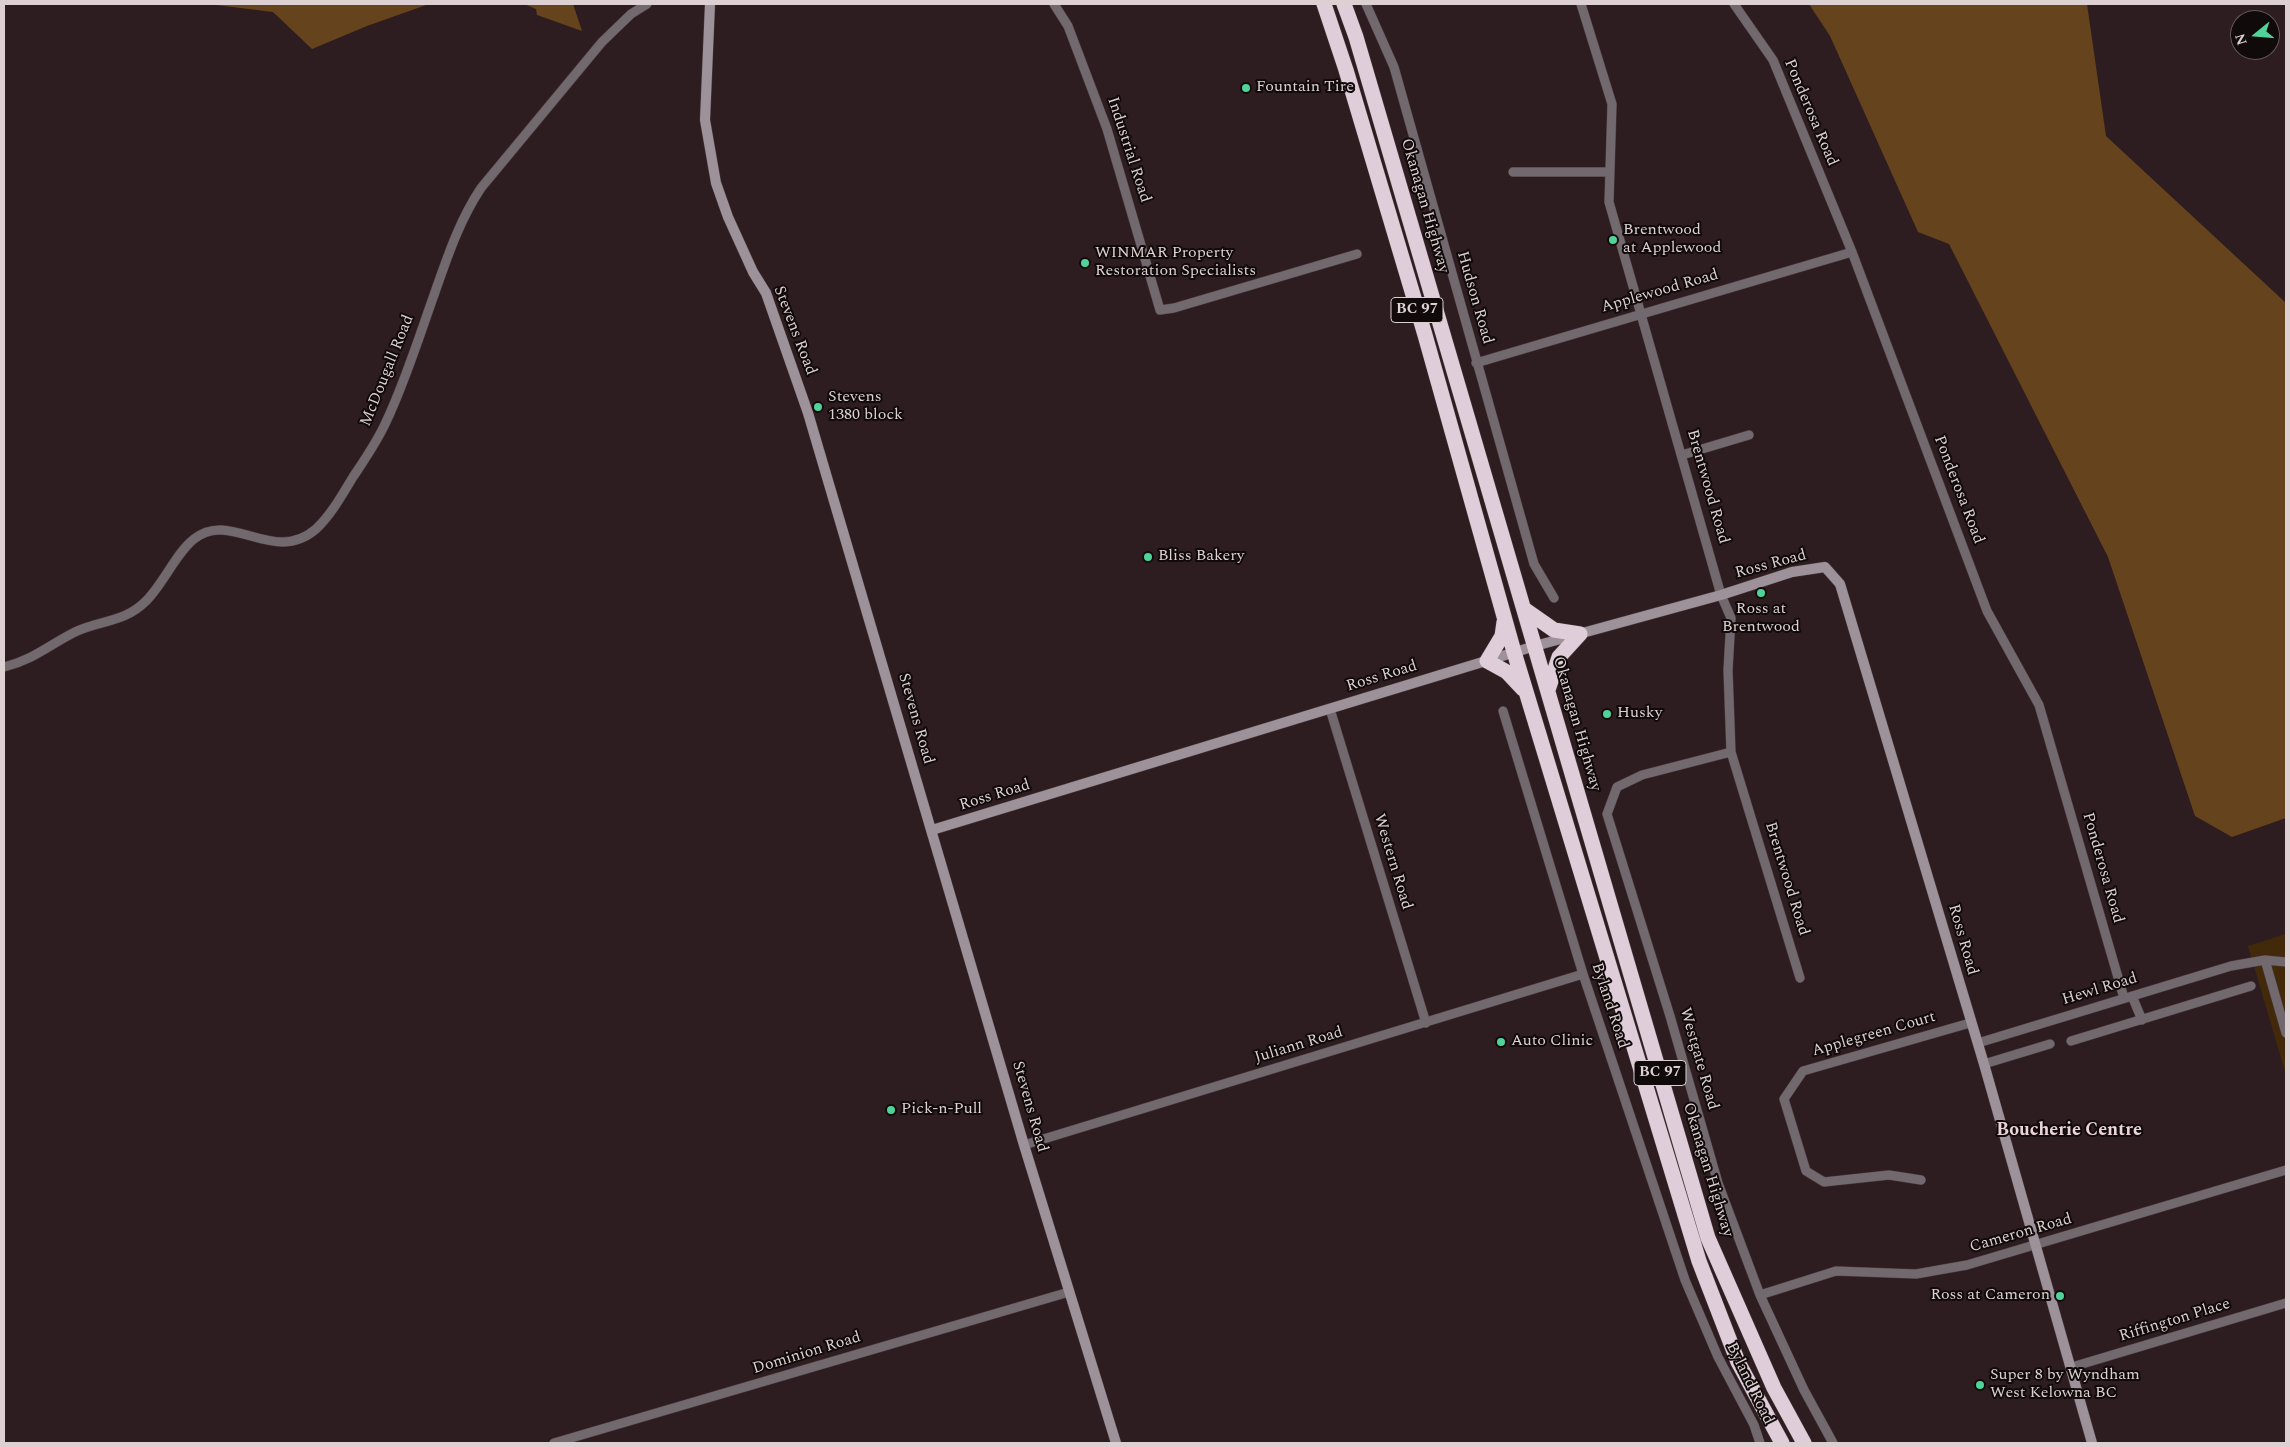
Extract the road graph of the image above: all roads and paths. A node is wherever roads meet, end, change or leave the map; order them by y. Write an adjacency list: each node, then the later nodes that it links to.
1 (646, 4): 25 (street, McDougall Road)
2 (710, 4): 31 (street, Stevens Road)
3 (1054, 4): 12 (street, Industrial Road)
4 (1324, 4): 20 (highway, Okanagan Highway / BC 97)
5 (1344, 4): 19 (highway, Okanagan Highway / BC 97)
6 (1366, 4): 14 (street, Hudson Road)
7 (1581, 4): 10 (street, Brentwood Road)
8 (1734, 4): 11 (street, Ponderosa Road)
9 (1513, 172): 10 (street)
10 (1609, 172): 13 (street, Brentwood Road)
11 (1852, 252): 13 (street, Applewood Road); 37 (street, Ponderosa Road)
12 (1357, 254)
13 (1642, 313): 14 (street, Applewood Road); 16 (street, Brentwood Road)
14 (1476, 363): 18 (street, Hudson Road)
15 (1749, 435): 16 (street)
16 (1682, 455): 17 (street, Brentwood Road)
17 (1721, 595): 21 (street, Ross Road); 30 (street, Brentwood Road); 40 (street, Ross Road)
18 (1554, 598)
19 (1524, 609): 21 (highway); 22 (highway, Okanagan Highway / BC 97)
20 (1505, 618): 23 (highway, Okanagan Highway / BC 97); 24 (highway)
21 (1580, 634): 22 (street, Ross Road); 26 (highway)
22 (1535, 646): 23 (street, Ross Road); 26 (highway, Okanagan Highway / BC 97)
23 (1514, 652): 24 (street, Ross Road); 27 (highway, Okanagan Highway / BC 97)
24 (1488, 661): 27 (highway); 28 (street, Ross Road)
25 (4, 667)
26 (1548, 691): 58 (highway, Okanagan Highway / BC 97)
27 (1527, 694): 57 (highway, Okanagan Highway / BC 97)
28 (1330, 709): 31 (street, Ross Road); 39 (street, Western Road)
29 (1503, 712): 34 (street, Byland Road)
30 (1731, 752): 35 (street, Brentwood Road); 51 (street, Westgate Road)
31 (932, 830): 46 (street, Stevens Road)
32 (2265, 960): 33 (street, Hewl Road); 37 (street, Hewl Road); 41 (street)
33 (2286, 962)
34 (1582, 974): 39 (street, Juliann Road); 56 (street, Byland Road)
35 (1800, 978)
36 (2251, 986): 38 (street)
37 (2128, 997): 38 (street, Ponderosa Road); 43 (street, Hewl Road)
38 (2142, 1020): 42 (street)
39 (1426, 1023): 46 (street, Juliann Road)
40 (1970, 1023): 43 (street, Ross Road); 48 (street, Applegreen Court)
41 (2286, 1033)
42 (2071, 1041)
43 (1978, 1043): 45 (street, Ross Road)
44 (2050, 1044): 45 (street)
45 (1984, 1064): 49 (street, Ross Road)
46 (1024, 1145): 50 (street, Stevens Road)
47 (2286, 1170): 49 (street, Cameron Road)
48 (1921, 1180)
49 (2036, 1246): 51 (street, Cameron Road); 53 (street, Ross Road)
50 (1069, 1292): 54 (street, Dominion Road); 55 (street, Stevens Road)
51 (1760, 1295): 59 (street, Westgate Road)
52 (2286, 1303): 53 (street, Riffington Place)
53 (2072, 1367): 60 (street, Ross Road)
54 (554, 1443)
55 (1116, 1443)
56 (1760, 1443)
57 (1782, 1443)
58 (1804, 1443)
59 (1833, 1443)
60 (2092, 1443)

